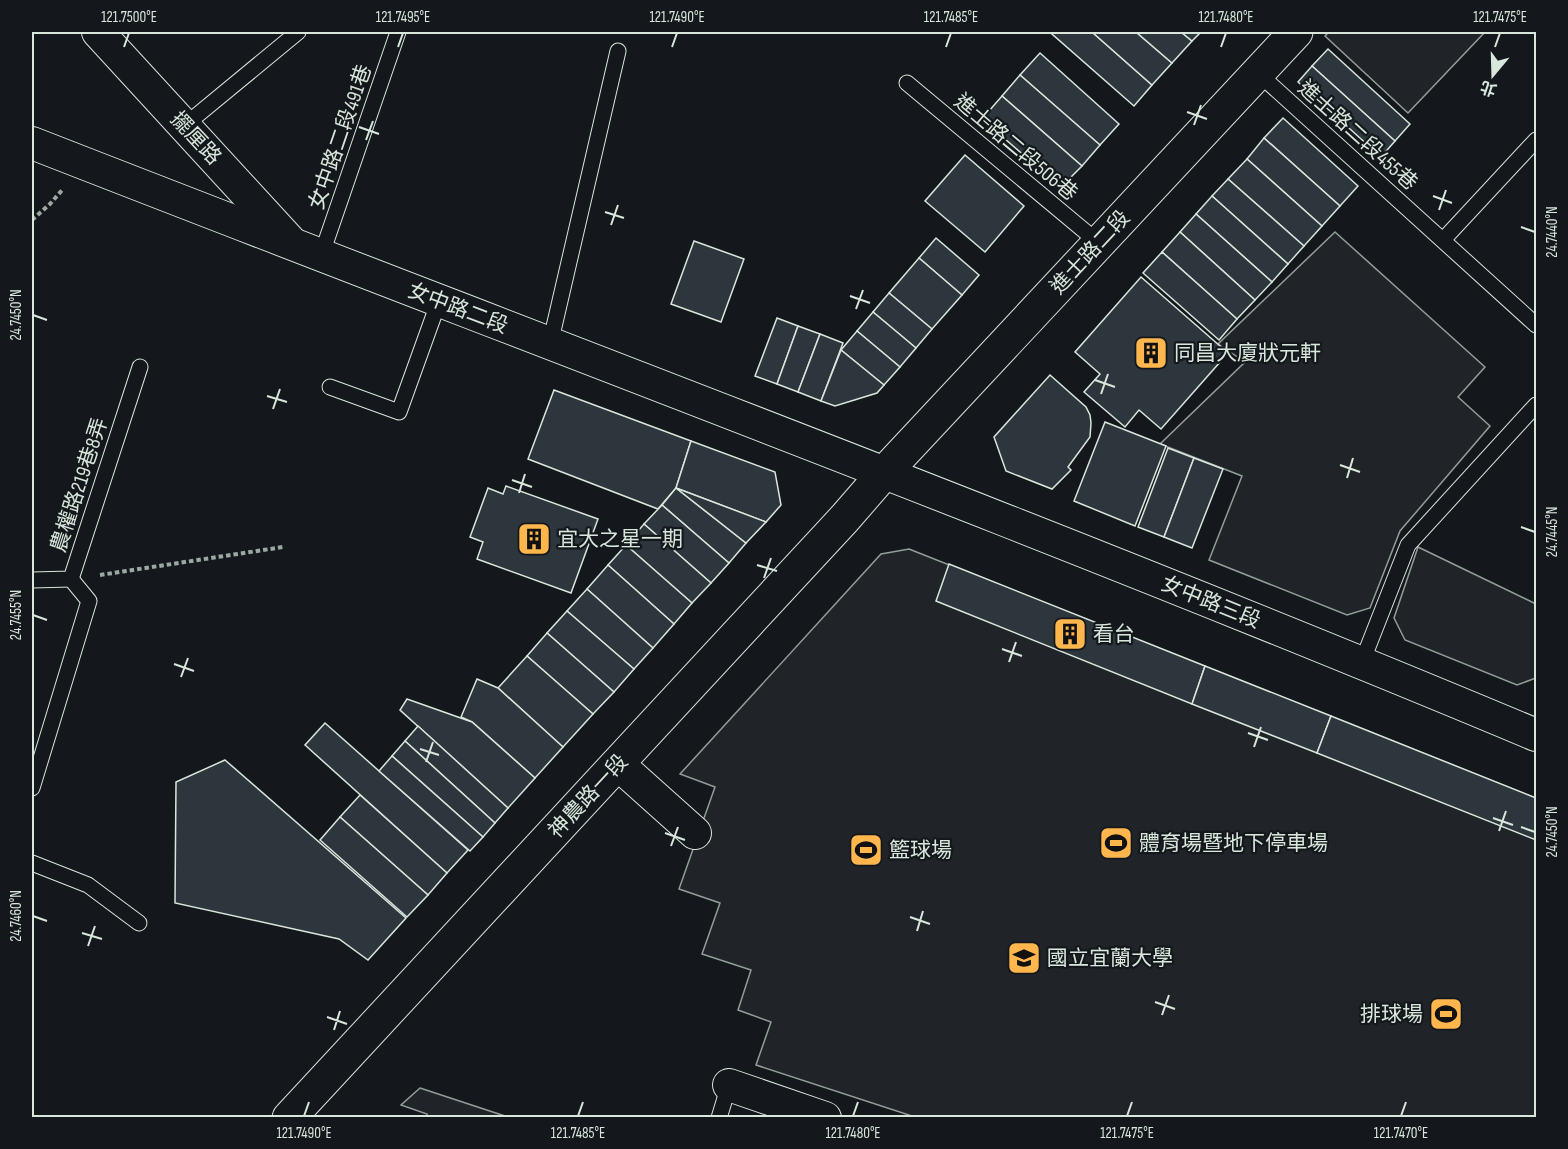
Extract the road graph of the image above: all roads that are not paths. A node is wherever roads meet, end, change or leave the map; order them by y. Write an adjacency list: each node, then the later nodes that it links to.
1 (98, 32): 8 (street, 擺厘路)
2 (298, 32): 8 (lane)
3 (398, 32): 13 (lane, 女中路二段491巷)
4 (1296, 32): 6 (street, 進士路二段)
5 (618, 51): 16 (lane)
6 (1258, 73): 11 (lane, 進士路二段455巷); 12 (street, 進士路二段)
7 (907, 83): 12 (lane, 進士路二段506巷)
8 (184, 126): 13 (street, 擺厘路)
9 (1536, 140): 11 (lane)
10 (32, 144): 13 (street, 女中路二段)
11 (1443, 240): 15 (lane, 進士路二段455巷)
12 (1099, 243): 20 (street, 進士路二段)
13 (307, 250): 14 (street, 女中路二段)
14 (439, 301): 16 (street, 女中路二段); 18 (lane)
15 (1536, 325)
16 (550, 344): 20 (street, 女中路二段)
17 (140, 367): 21 (lane, 農權路219巷8弄)
18 (330, 387)
19 (1536, 405): 23 (lane)
20 (884, 473): 23 (street, 女中路三段); 25 (street, 神農路一段)
21 (71, 579): 22 (lane, 農權路219巷8弄); 26 (lane)
22 (32, 580)
23 (1362, 662): 24 (street, 女中路三段)
24 (1536, 732)
25 (618, 764): 27 (street); 31 (street, 神農路一段)
26 (32, 788)
27 (695, 833)
28 (32, 863): 29 (lane)
29 (139, 923)
30 (729, 1085): 32 (lane); 33 (street)
31 (289, 1118)
32 (718, 1118)
33 (825, 1118)

